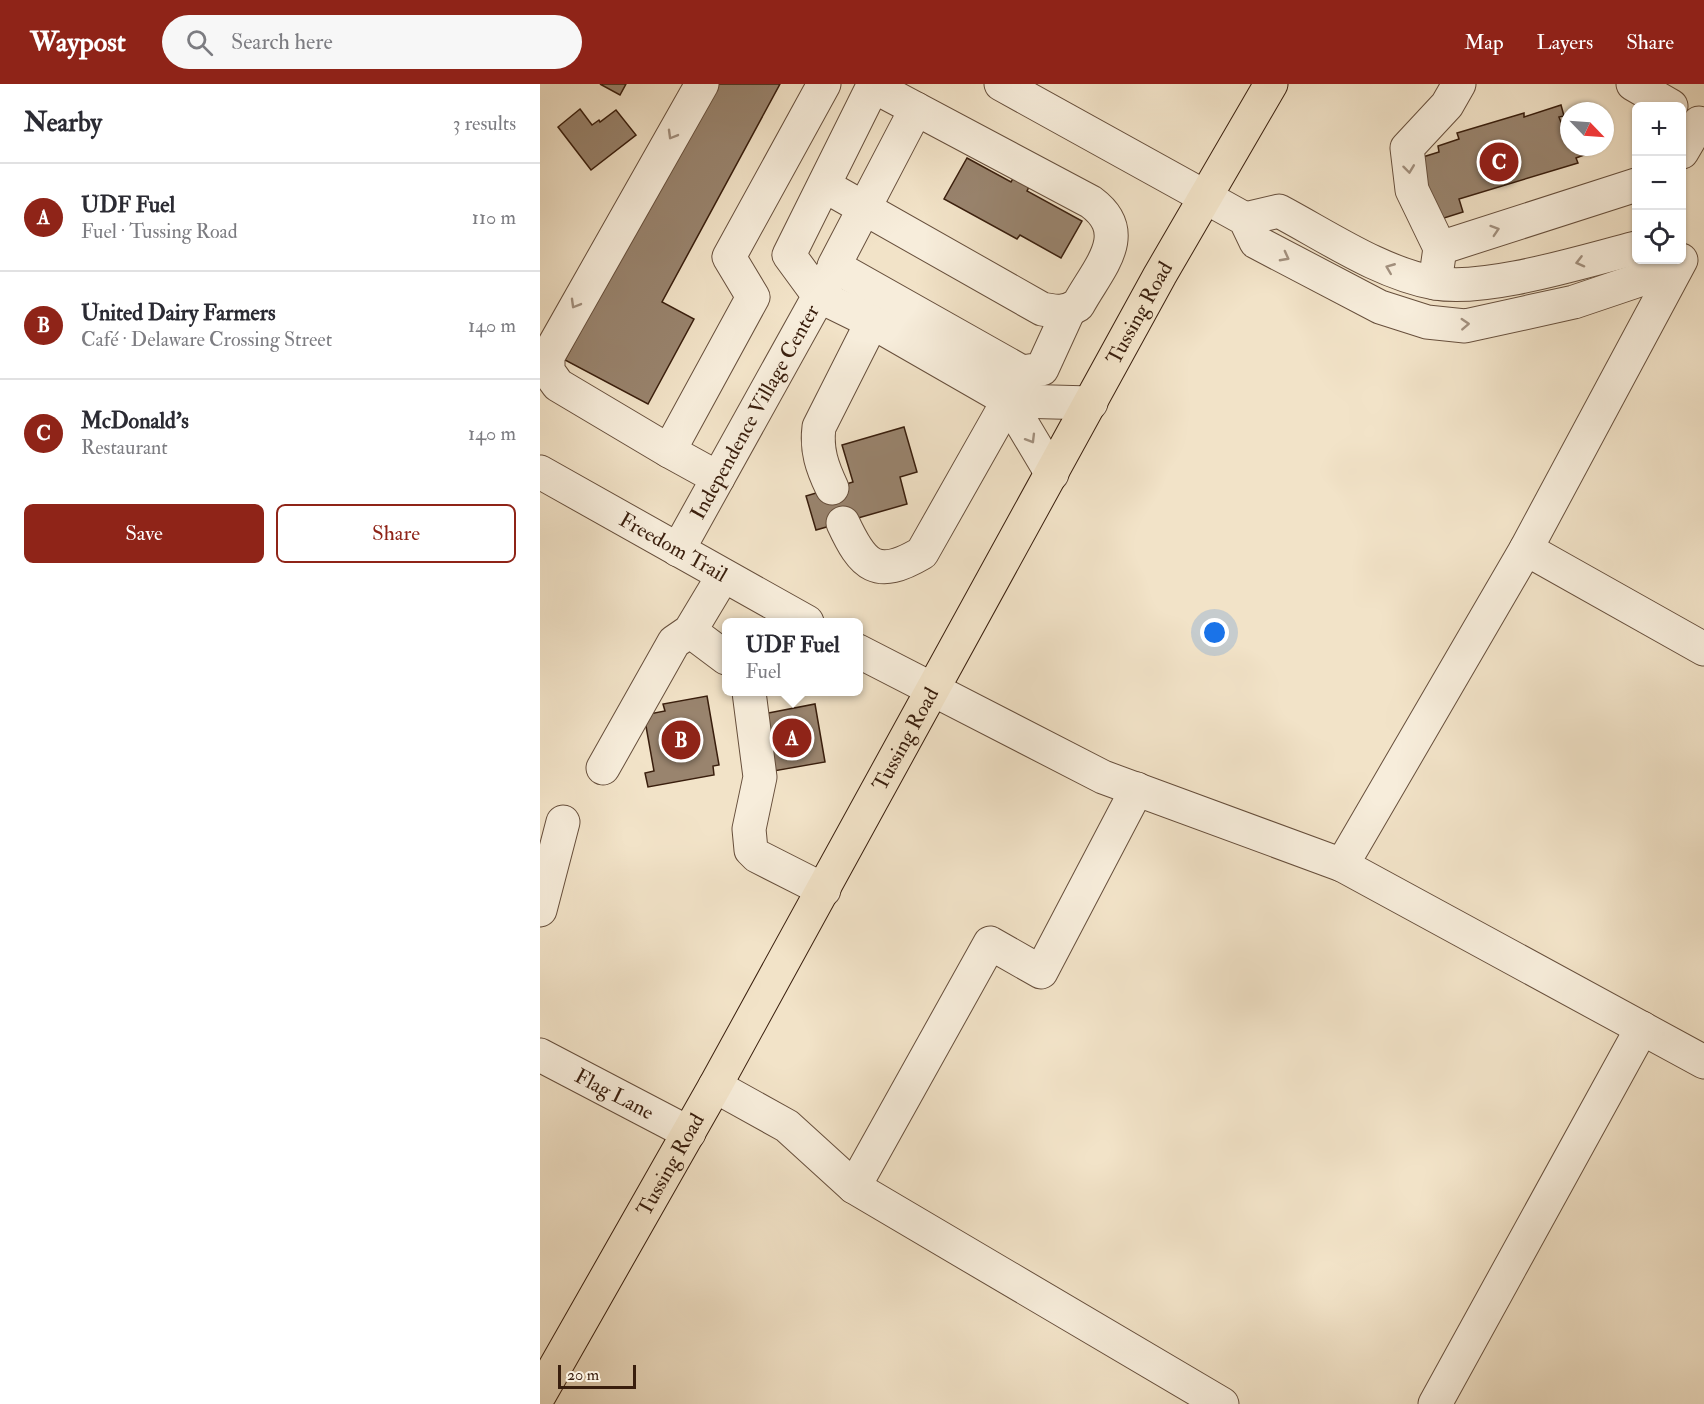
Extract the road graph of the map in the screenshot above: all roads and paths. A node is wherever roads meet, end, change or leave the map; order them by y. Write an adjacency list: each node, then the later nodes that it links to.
1 (702, 84): 30 (street, one-way to 30)
2 (824, 84): 30 (street)
3 (831, 84): 7 (street)
4 (1000, 84): 8 (street)
5 (1271, 84): 16 (main road, Tussing Road)
6 (1633, 84): 10 (street)
7 (871, 91): 11 (street); 14 (street, Independence Village Center)
8 (1044, 94): 16 (street)
9 (1453, 95): 19 (street, one-way to 19)
10 (1664, 102)
11 (916, 109): 17 (street); 26 (street)
12 (1695, 120): 13 (street)
13 (1686, 142)
14 (825, 186): 17 (street); 25 (street, Independence Village Center)
15 (1632, 186): 19 (street, one-way to 15)
16 (1205, 198): 18 (street); 29 (main road, Tussing Road)
17 (864, 208): 23 (street); 26 (street)
18 (1245, 219): 21 (street, one-way to 21); 24 (street, one-way to 18)
19 (1440, 249): 24 (street)
20 (1632, 249): 24 (street, one-way to 24)
21 (1669, 264)
22 (1677, 264): 36 (street)
23 (834, 266): 25 (street); 26 (street)
24 (1435, 283)
25 (819, 296): 27 (street); 33 (street, Independence Village Center)
26 (1070, 310)
27 (872, 322): 28 (street); 34 (street)
28 (1011, 402): 29 (street); 32 (street, one-way to 32); 35 (street)
29 (1091, 403): 32 (main road, Tussing Road)
30 (669, 451): 33 (street)
31 (540, 472): 37 (street, Freedom Trail)
32 (1052, 474): 44 (main road, Tussing Road)
33 (718, 478): 37 (street, Independence Village Center)
34 (832, 488)
35 (843, 523)
36 (1526, 549): 41 (street); 49 (street)
37 (678, 550): 38 (street, Freedom Trail)
38 (723, 576): 39 (street, Freedom Trail); 40 (street)
39 (800, 618)
40 (690, 632): 43 (street); 46 (street)
41 (1704, 649)
42 (863, 654): 44 (street)
43 (722, 655)
44 (934, 691): 47 (street); 50 (main road, Tussing Road)
45 (750, 696): 50 (street)
46 (603, 768)
47 (1137, 789): 49 (street); 57 (street)
48 (563, 822): 51 (street)
49 (1342, 865): 52 (street)
50 (824, 890): 55 (main road, Tussing Road)
51 (540, 910)
52 (1642, 1029): 54 (street); 60 (street)
53 (540, 1055): 56 (street, Flag Lane)
54 (1704, 1062)
55 (716, 1086): 56 (main road, Tussing Road); 57 (street)
56 (688, 1133): 58 (main road, Tussing Road)
57 (855, 1187): 59 (street)
58 (540, 1394)
59 (1222, 1404)
60 (1435, 1404)

